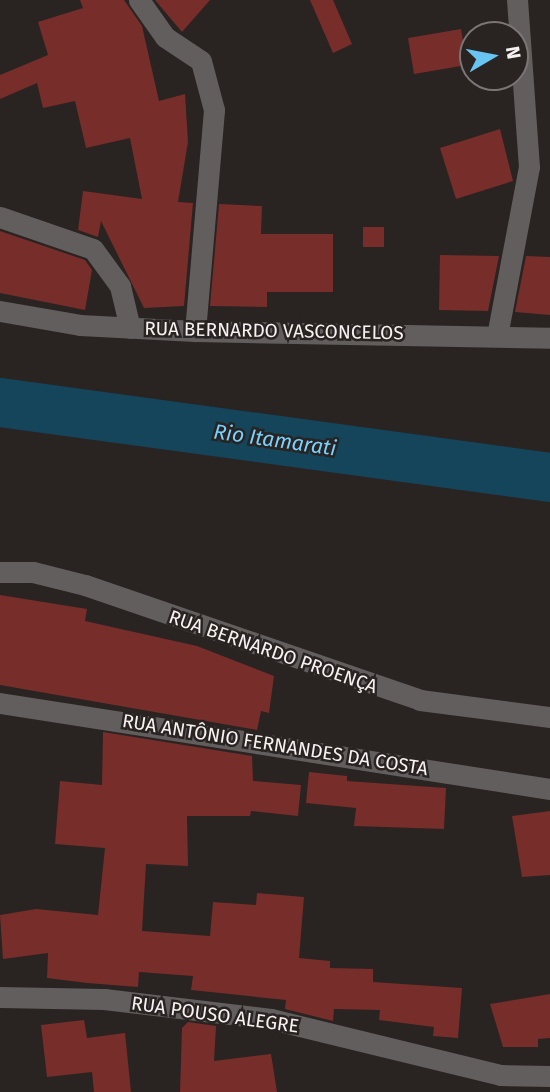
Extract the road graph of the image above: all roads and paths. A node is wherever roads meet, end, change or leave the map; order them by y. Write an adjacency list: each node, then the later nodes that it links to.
1 (139, 0): 6 (street)
2 (517, 0): 7 (street)
3 (0, 217): 5 (street)
4 (0, 310): 5 (street, RUA BERNARDO VASCONCELOS)
5 (131, 328): 6 (street, RUA BERNARDO VASCONCELOS)
6 (195, 331): 7 (street, RUA BERNARDO VASCONCELOS)
7 (497, 336): 8 (street, RUA BERNARDO VASCONCELOS)
8 (550, 338)
9 (0, 572): 11 (street, RUA BERNARDO PROENÇA)
10 (0, 703): 12 (street, RUA ANTÔNIO FERNANDES DA COSTA)
11 (550, 717)
12 (550, 789)
13 (0, 997): 14 (street, RUA POUSO ALEGRE)
14 (550, 1076)

